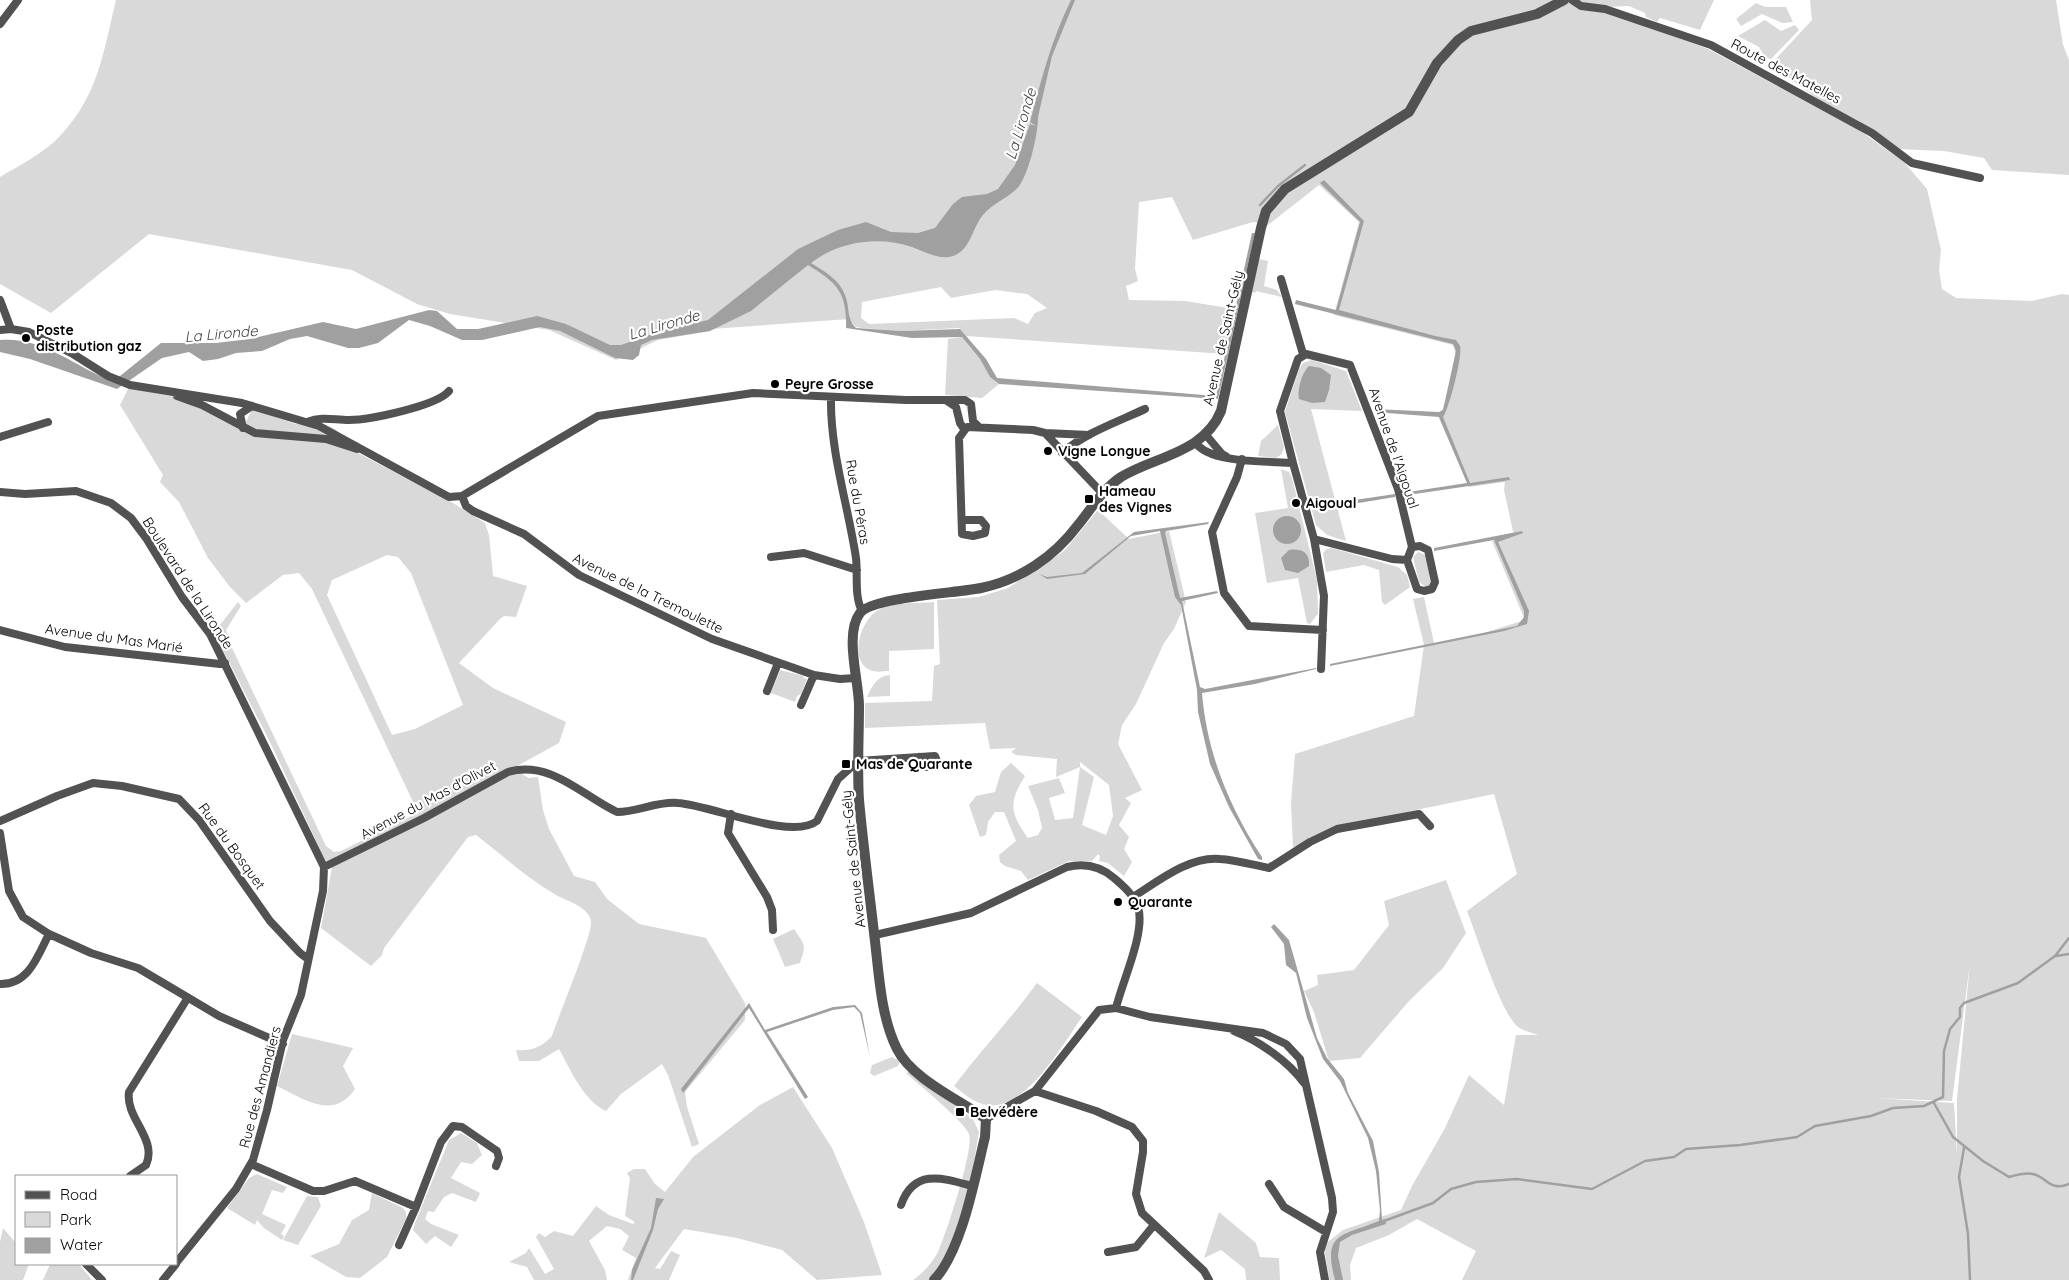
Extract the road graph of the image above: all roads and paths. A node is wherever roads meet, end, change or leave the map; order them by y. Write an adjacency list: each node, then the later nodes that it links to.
1 (18, 0): 4 (street)
2 (1564, 0): 25 (street, Avenue de Saint-Gély)
3 (1572, 0): 5 (street, Route des Matelles)
4 (1, 22)
5 (1980, 178)
6 (1281, 279): 10 (street)
7 (0, 300): 8 (street)
8 (11, 329): 9 (street); 11 (street)
9 (0, 330)
10 (1303, 354): 33 (street); 39 (street, Avenue de l'Aigoual)
11 (159, 389): 16 (street); 22 (street)
12 (449, 391): 20 (street)
13 (831, 398): 14 (street); 36 (street); 42 (street, Rue du Péras)
14 (945, 400): 15 (street); 17 (street)
15 (965, 400): 17 (street); 21 (street)
16 (252, 406): 20 (street); 22 (street)
17 (956, 407): 23 (street)
18 (1145, 409): 26 (street)
19 (48, 422): 27 (street)
20 (307, 422): 29 (street)
21 (979, 426): 23 (street); 24 (street)
22 (243, 428): 29 (street)
23 (964, 428): 37 (street)
24 (1045, 433): 26 (street); 30 (street)
25 (1206, 434): 28 (street, Avenue de Saint-Gély); 31 (street)
26 (1089, 435): 30 (street)
27 (0, 437)
28 (1195, 442): 31 (street); 35 (street, Avenue de Saint-Gély)
29 (368, 452): 36 (street)
30 (1062, 453): 35 (street)
31 (1227, 457): 32 (street)
32 (1242, 459): 33 (street); 45 (street)
33 (1293, 463): 38 (street)
34 (0, 492): 46 (street, Boulevard de la Lironde)
35 (1102, 493): 43 (street, Avenue de Saint-Gély)
36 (462, 496): 47 (street, Avenue de la Tremoulette)
37 (962, 520)
38 (1314, 538): 41 (street); 45 (street)
39 (1412, 547): 41 (street); 41 (street)
40 (771, 557): 42 (street)
41 (1407, 560)
42 (857, 570): 43 (street, Rue du Péras)
43 (862, 611): 50 (street, Avenue de Saint-Gély)
44 (0, 630): 46 (street, Avenue du Mas Marié)
45 (1323, 630): 48 (street)
46 (225, 662): 59 (street, Boulevard de la Lironde)
47 (778, 663): 49 (street, Avenue de la Tremoulette); 51 (street)
48 (1321, 669)
49 (814, 675): 50 (street, Avenue de la Tremoulette); 52 (street)
50 (856, 678): 54 (street, Avenue de Saint-Gély)
51 (767, 691)
52 (801, 705)
53 (919, 757): 54 (street)
54 (858, 761): 55 (street, Avenue du Mas d'Olivet); 63 (street, Avenue de Saint-Gély)
55 (731, 814): 59 (street, Avenue du Mas d'Olivet); 61 (street)
56 (0, 821): 64 (street, Rue du Bosquet)
57 (1430, 826): 60 (street)
58 (0, 834): 62 (street)
59 (324, 867): 64 (street, Rue des Amandiers)
60 (1133, 897): 63 (street); 67 (street)
61 (773, 930)
62 (49, 934): 65 (street); 66 (street)
63 (874, 935): 72 (street, Avenue de Saint-Gély)
64 (308, 958): 69 (street, Rue des Amandiers)
65 (0, 984)
66 (187, 999): 69 (street); 75 (street)
67 (1116, 1008): 68 (street); 71 (street)
68 (1231, 1030): 70 (street); 70 (street)
69 (282, 1044): 73 (street, Rue des Amandiers)
70 (1306, 1087): 81 (street)
71 (1035, 1091): 72 (street); 80 (street)
72 (986, 1119): 77 (street)
73 (251, 1164): 79 (street); 84 (street, Rue des Amandiers)
74 (496, 1166): 79 (street)
75 (131, 1175)
76 (1269, 1184): 81 (street)
77 (972, 1186): 78 (street); 89 (street)
78 (901, 1205)
79 (416, 1207): 82 (street)
80 (1154, 1225): 83 (street); 90 (street)
81 (1326, 1232): 91 (street)
82 (399, 1245)
83 (1108, 1252)
84 (178, 1262)
85 (87, 1265): 87 (street)
86 (175, 1265): 88 (street, Rue des Amandiers)
87 (102, 1280)
88 (163, 1280)
89 (934, 1280)
90 (1209, 1280)
91 (1325, 1280)

